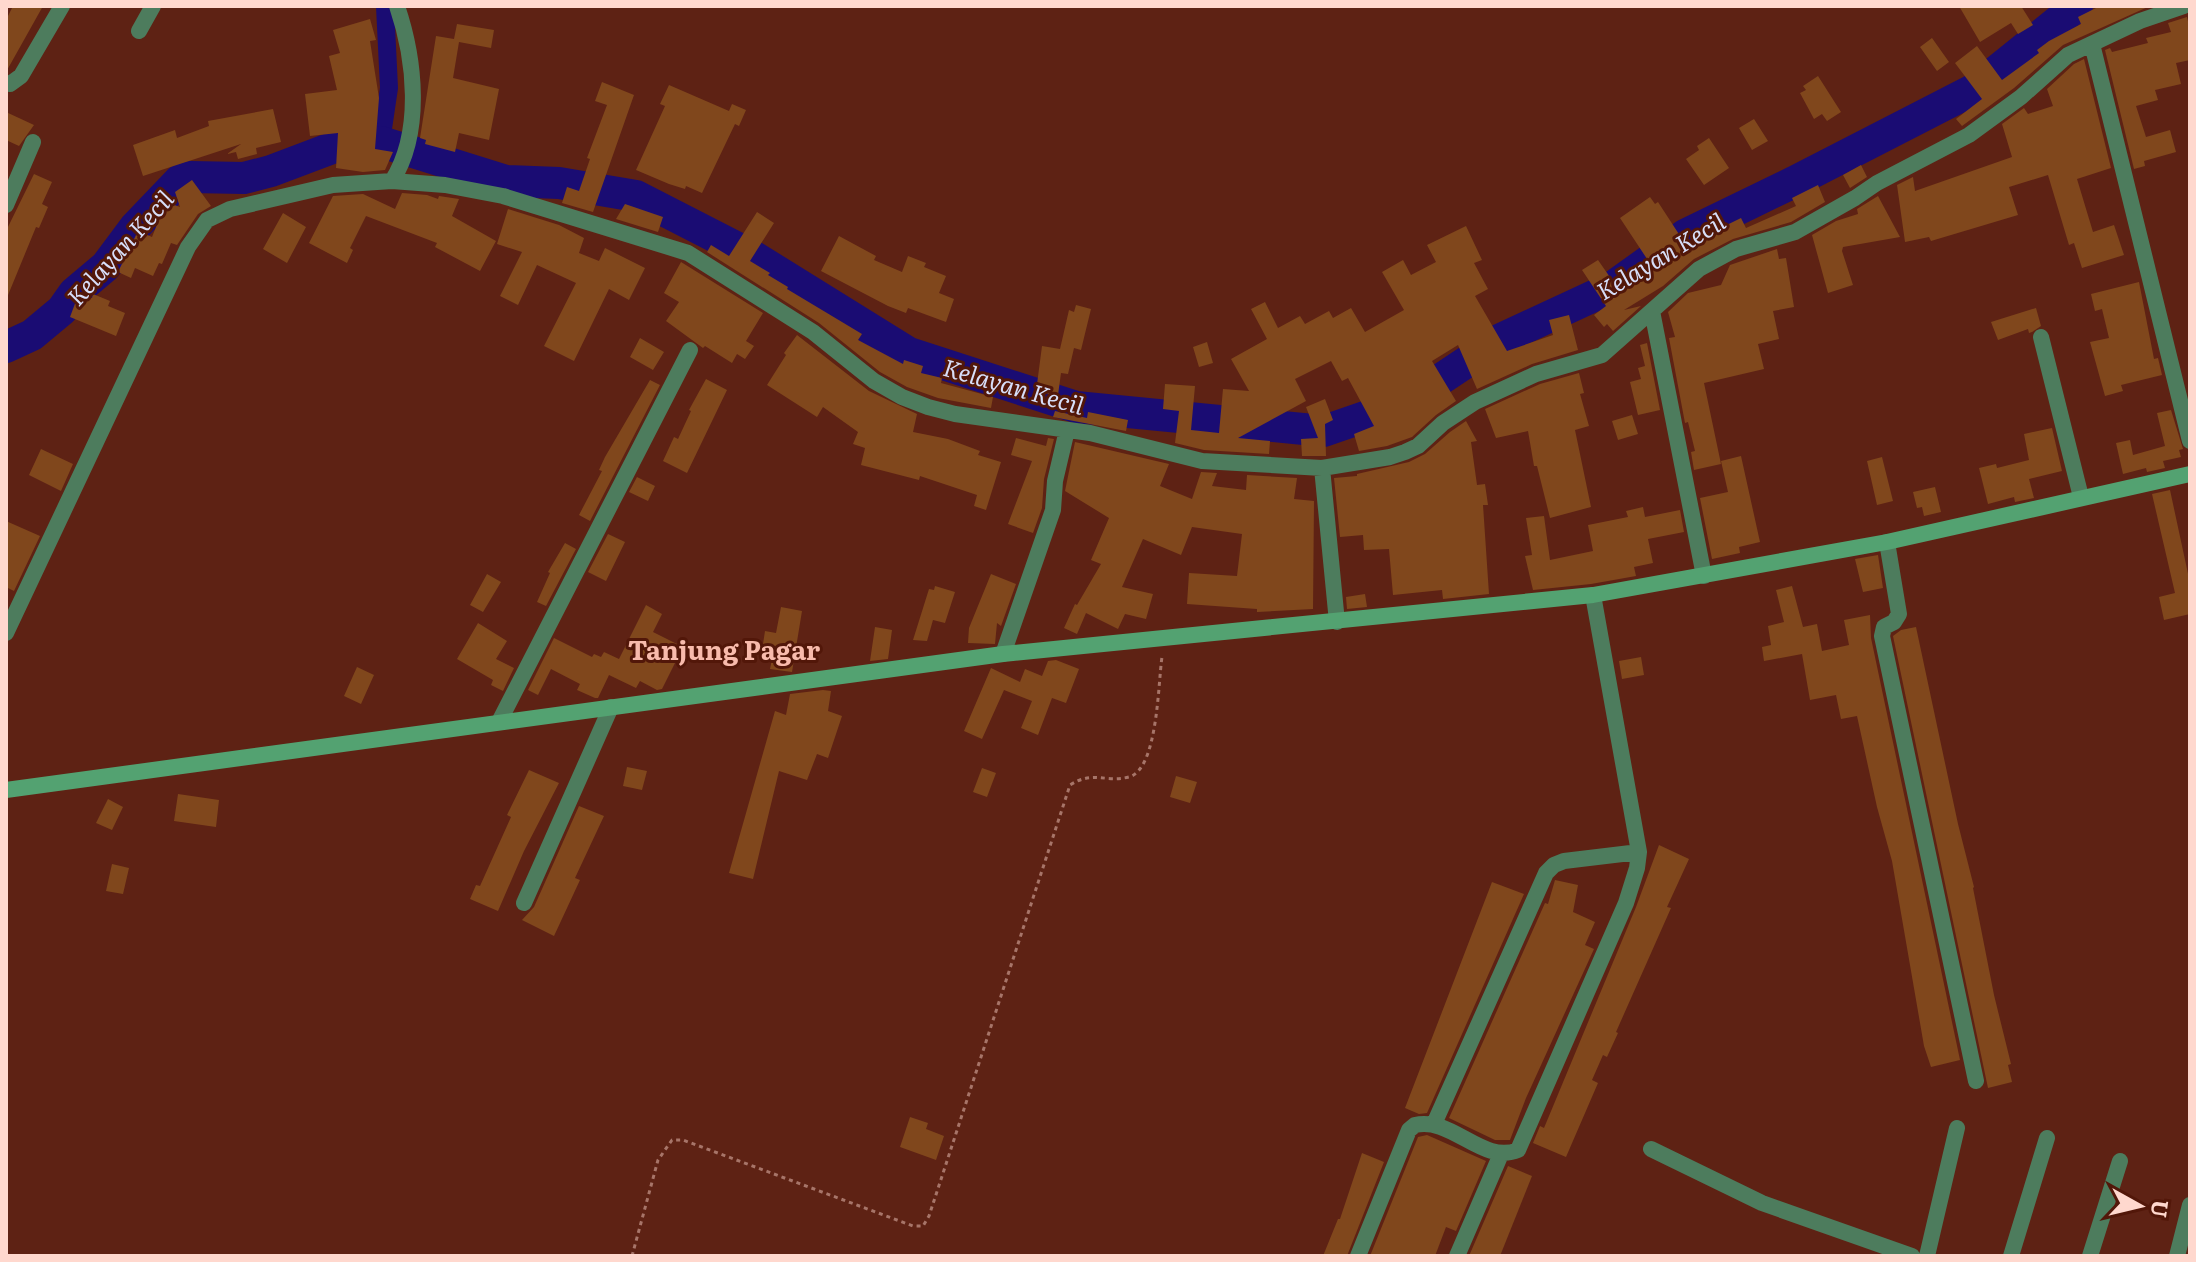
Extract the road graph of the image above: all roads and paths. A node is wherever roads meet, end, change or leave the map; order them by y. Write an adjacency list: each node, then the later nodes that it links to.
1 (62, 6): 7 (street)
2 (153, 6): 5 (street)
3 (397, 6): 9 (street)
4 (2184, 6): 6 (street)
5 (139, 31)
6 (2092, 44): 11 (street); 15 (street)
7 (6, 83)
8 (33, 142): 10 (street)
9 (396, 175): 14 (street); 23 (street)
10 (6, 205)
11 (1652, 311): 16 (street); 20 (street)
12 (2041, 337): 18 (street)
13 (690, 350): 27 (street)
14 (1067, 430): 16 (street); 25 (street)
15 (2190, 441)
16 (1322, 468): 22 (street)
17 (2190, 474): 18 (street)
18 (2081, 497): 19 (street)
19 (1887, 542): 20 (street); 31 (street)
20 (1704, 576): 21 (street)
21 (1593, 595): 22 (street); 29 (street)
22 (1337, 622): 24 (street)
23 (6, 633)
24 (1164, 637): 25 (street); 39 (path)
25 (1003, 654): 26 (street)
26 (611, 707): 27 (street); 30 (street)
27 (499, 722): 28 (street)
28 (6, 790)
29 (1639, 852): 32 (street); 36 (street)
30 (524, 903)
31 (1976, 1081)
32 (1434, 1124): 36 (street); 40 (street)
33 (1957, 1128): 43 (street)
34 (2047, 1138): 44 (street)
35 (1651, 1149): 42 (street)
36 (1501, 1154): 41 (street)
37 (2120, 1161): 45 (street)
38 (2190, 1205): 46 (street)
39 (632, 1256)
40 (1358, 1256)
41 (1457, 1256)
42 (1912, 1256)
43 (1927, 1256)
44 (2011, 1256)
45 (2090, 1256)
46 (2177, 1256)

